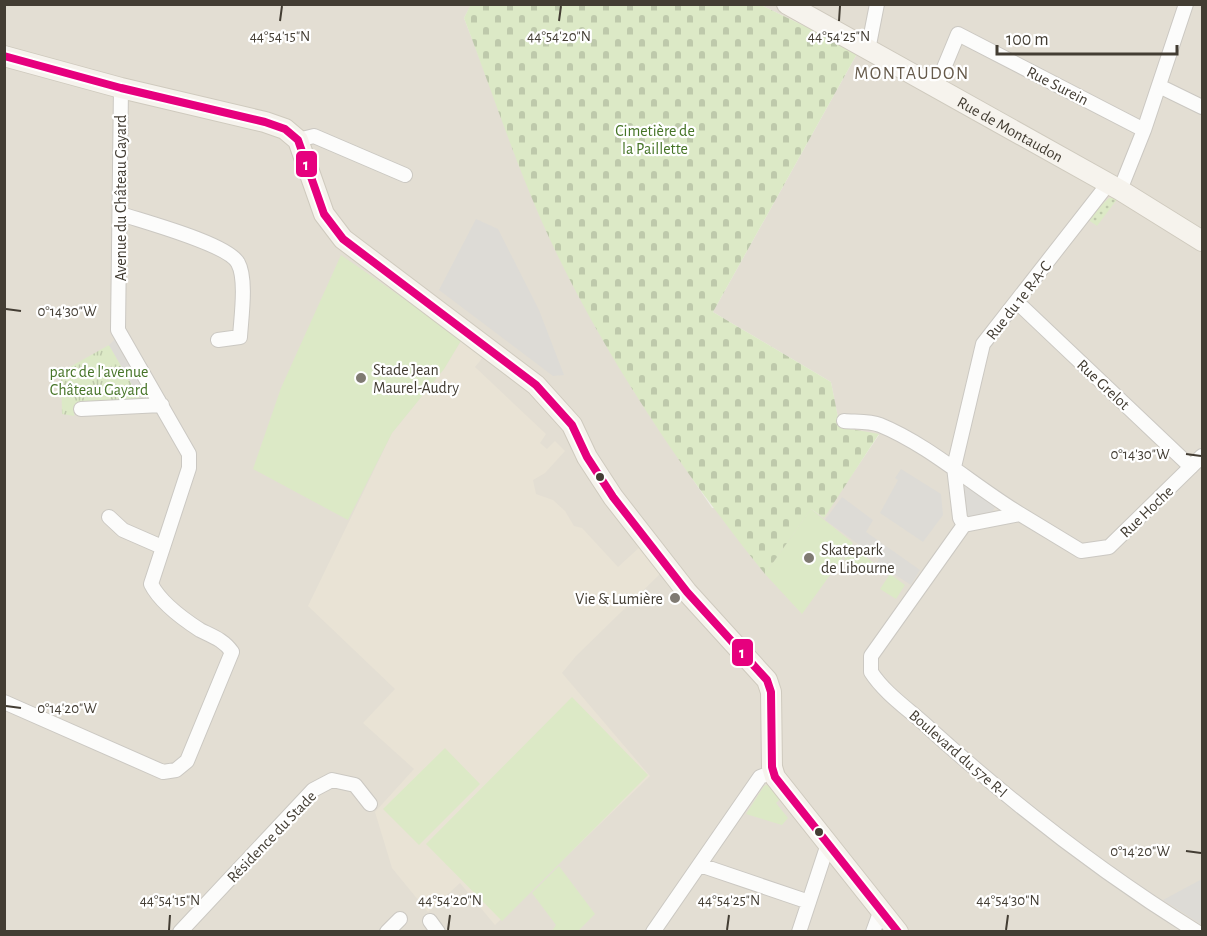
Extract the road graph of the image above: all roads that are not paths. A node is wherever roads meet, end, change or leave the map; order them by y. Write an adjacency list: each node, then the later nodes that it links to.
1 (787, 4): 4 (street, Rue de Montaudon)
2 (877, 4): 4 (street)
3 (1186, 4): 6 (street, Rue du 1e R-A-C)
4 (868, 50): 7 (street, Rue de Montaudon)
5 (4, 56): 8 (street)
6 (1159, 86): 9 (street); 10 (street, Rue du 1e R-A-C)
7 (936, 87): 10 (street, Rue Surein); 13 (street, Rue de Montaudon)
8 (121, 88): 11 (street); 14 (street, Avenue du Château Gayard)
9 (1203, 107)
10 (1144, 130): 13 (street, Rue du 1e R-A-C)
11 (298, 140): 12 (street); 29 (street)
12 (405, 176)
13 (1114, 187): 15 (street, Rue de Montaudon); 16 (street, Rue du 1e R-A-C)
14 (121, 214): 17 (street); 18 (street, Avenue du Château Gayard)
15 (1203, 241)
16 (1017, 302): 22 (street, Rue du 1e R-A-C); 23 (street, Rue Grelot)
17 (218, 340)
18 (162, 405): 19 (street); 27 (street, Avenue du Château Gayard)
19 (81, 410)
20 (844, 421): 22 (street, Rue Hoche)
21 (1203, 456): 23 (street, Rue Hoche)
22 (954, 467): 24 (street, Rue Hoche); 26 (street)
23 (1191, 467): 24 (street, Rue Hoche)
24 (1020, 514): 26 (street)
25 (109, 517): 27 (street)
26 (963, 525): 42 (street, Boulevard du 57e R-I)
27 (162, 547): 28 (street, Avenue du Château Gayard)
28 (4, 702)
29 (773, 772): 31 (street); 32 (street)
30 (370, 804): 37 (street, Résidence du Stade)
31 (828, 844): 33 (street); 34 (street)
32 (700, 865): 33 (street); 36 (street)
33 (809, 902): 39 (street)
34 (881, 910): 40 (street); 41 (street)
35 (400, 919): 38 (street)
36 (654, 931)
37 (180, 932)
38 (387, 932)
39 (799, 932)
40 (873, 932)
41 (898, 932)
42 (1197, 932)

